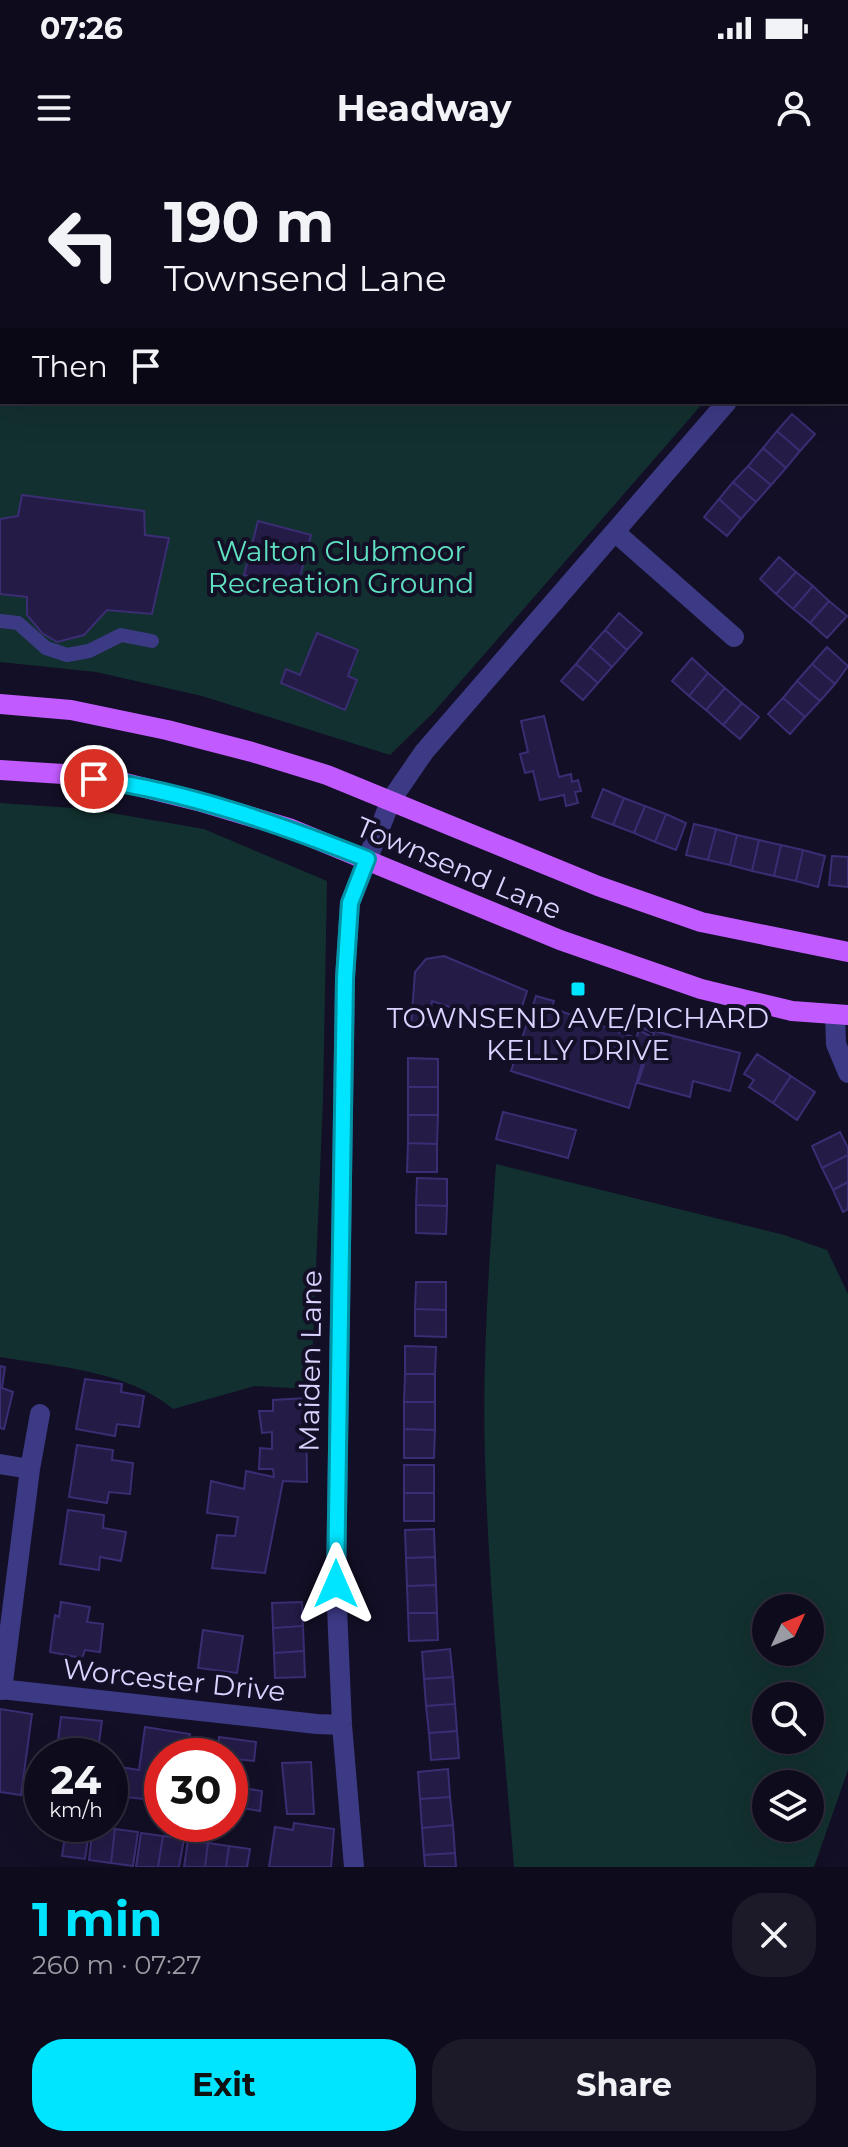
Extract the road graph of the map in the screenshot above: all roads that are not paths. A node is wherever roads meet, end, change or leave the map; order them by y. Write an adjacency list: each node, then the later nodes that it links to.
1 (725, 404): 2 (street, Maiden Lane)
2 (616, 533): 4 (street); 8 (street, Maiden Lane)
3 (0, 621): 5 (lane)
4 (734, 637)
5 (152, 641)
6 (0, 704): 8 (main road, Townsend Lane)
7 (0, 770): 9 (main road, Townsend Lane)
8 (391, 800): 9 (street, Maiden Lane); 10 (main road, Townsend Lane)
9 (367, 859): 11 (main road, Townsend Lane); 17 (street, Maiden Lane)
10 (848, 952)
11 (842, 1014): 12 (street)
12 (848, 1073)
13 (40, 1414): 15 (street)
14 (0, 1464): 15 (street)
15 (30, 1469): 16 (street)
16 (1, 1689): 17 (street, Worcester Drive)
17 (342, 1725): 18 (street, Maiden Lane)
18 (354, 1867)

